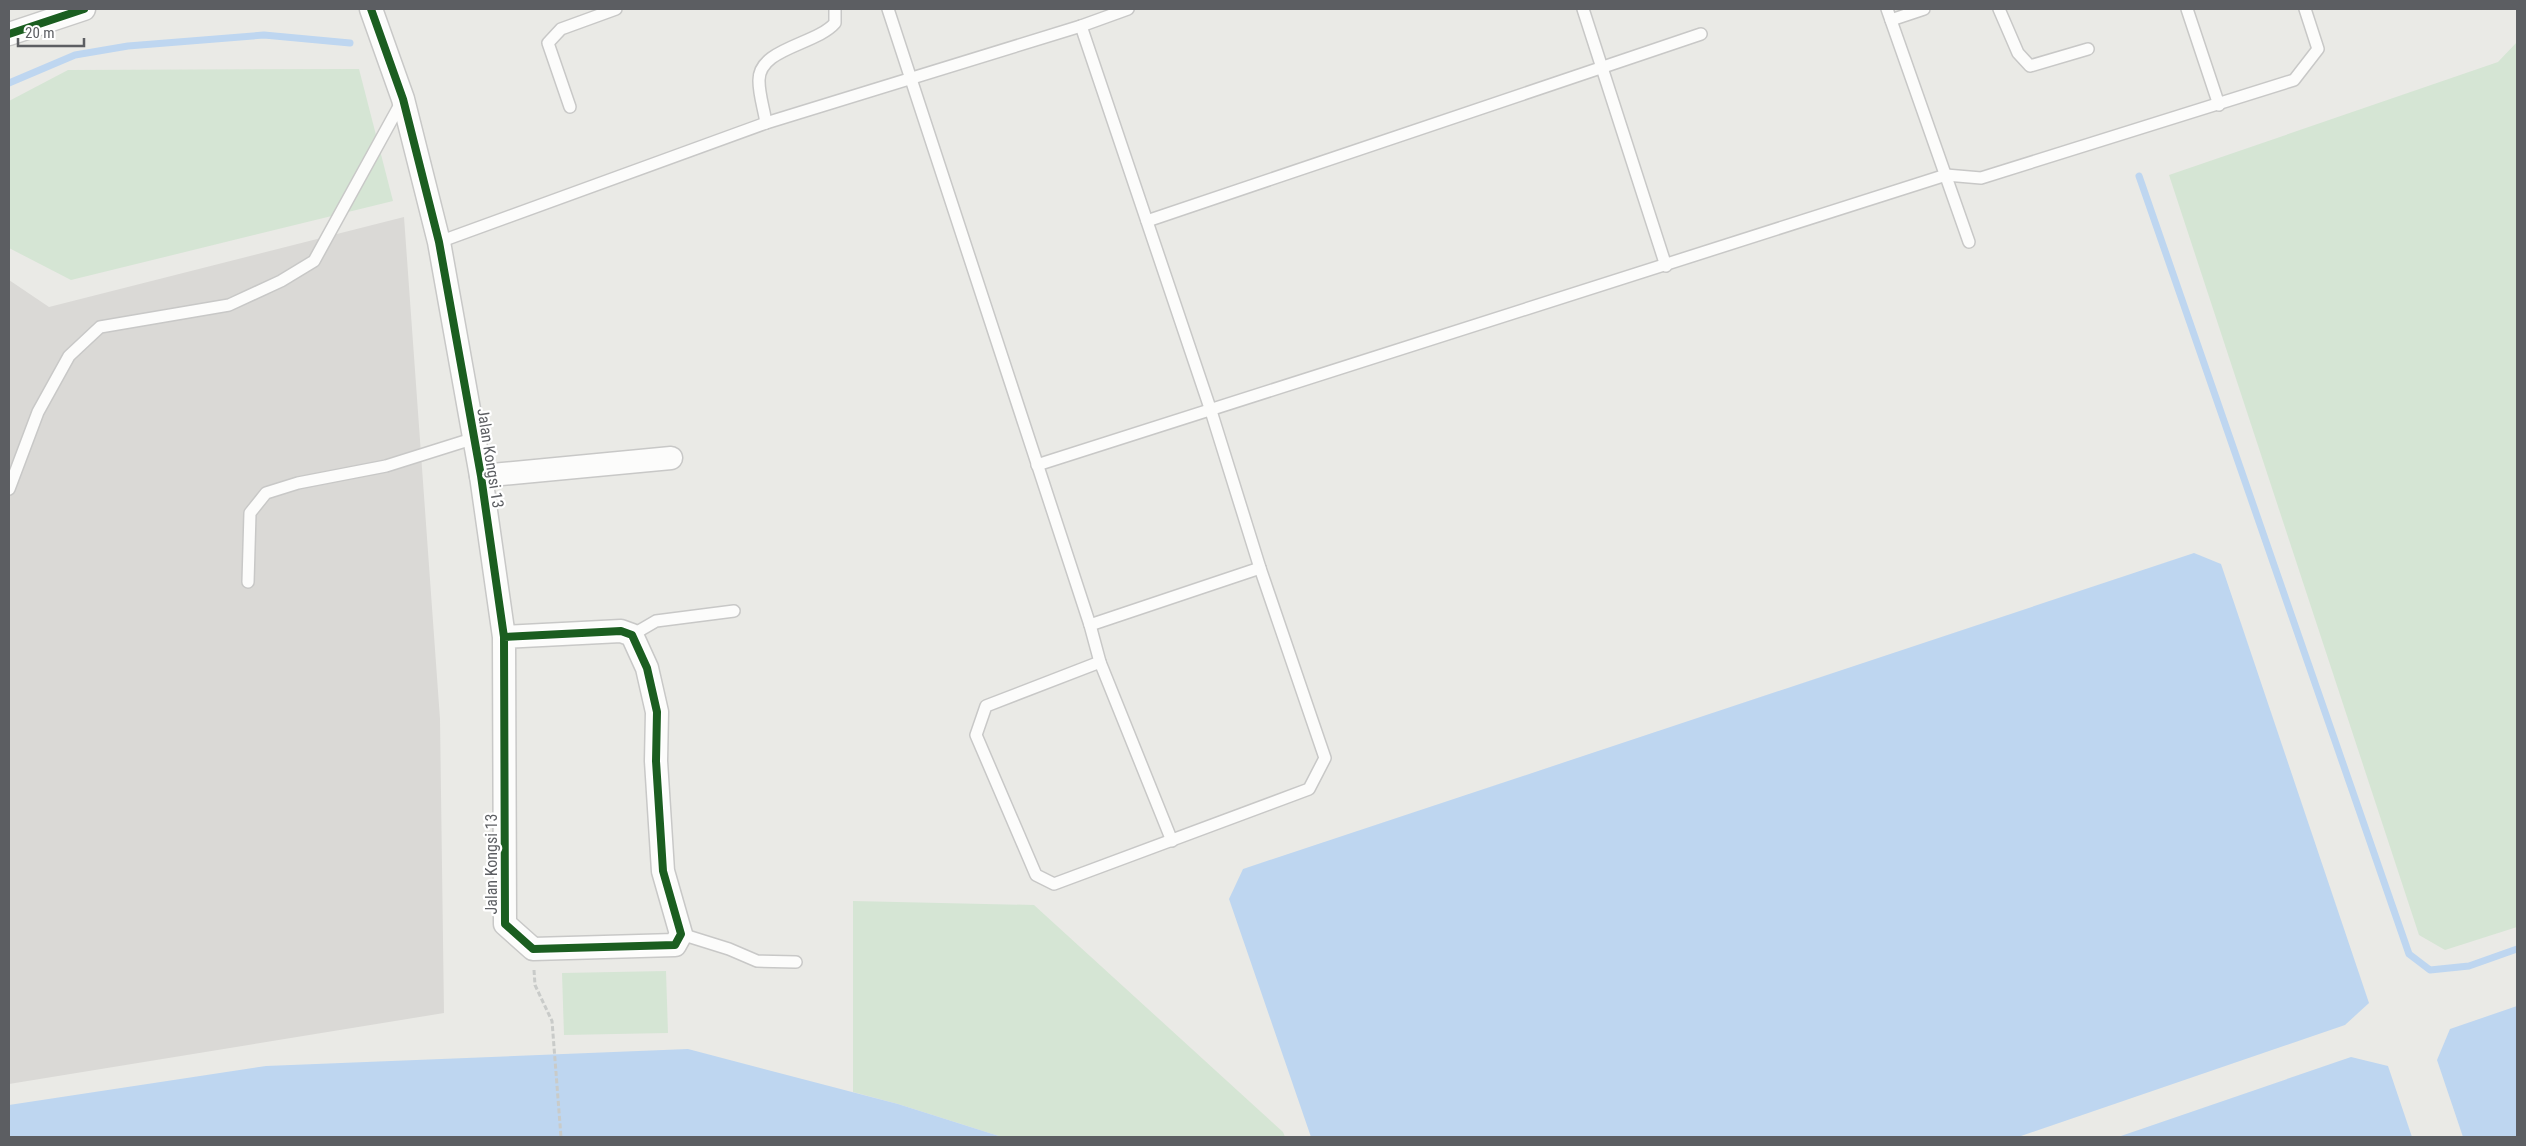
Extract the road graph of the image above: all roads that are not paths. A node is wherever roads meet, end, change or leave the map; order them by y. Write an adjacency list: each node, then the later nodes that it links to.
1 (84, 9): 13 (street)
2 (371, 9): 21 (street, Jalan Kongsi 13)
3 (616, 9): 23 (lane)
4 (835, 9): 24 (lane)
5 (888, 9): 20 (lane)
6 (1128, 9): 15 (lane)
7 (1583, 9): 19 (lane)
8 (1887, 9): 14 (lane)
9 (1924, 9): 14 (lane)
10 (2002, 9): 18 (lane)
11 (2187, 9): 22 (lane)
12 (2305, 9): 22 (lane)
13 (59, 13): 16 (street)
14 (1891, 20): 25 (lane)
15 (1081, 26): 20 (lane); 26 (lane)
16 (9, 34)
17 (1701, 34): 19 (lane)
18 (2088, 49)
19 (1602, 68): 26 (lane); 29 (lane)
20 (909, 78): 24 (lane); 33 (lane)
21 (403, 99): 27 (street, Jalan Kongsi 13); 35 (lane)
22 (2220, 105): 25 (lane)
23 (570, 107)
24 (766, 123): 27 (lane)
25 (1946, 175): 28 (lane); 29 (lane)
26 (1147, 220): 30 (lane)
27 (439, 242): 31 (street, Jalan Kongsi 13)
28 (1969, 242)
29 (1666, 266): 30 (lane)
30 (1211, 411): 33 (lane); 36 (lane)
31 (475, 438): 34 (street, Jalan Kongsi 13); 37 (lane)
32 (671, 458): 34 (street)
33 (1037, 465): 39 (lane)
34 (481, 476): 41 (street, Jalan Kongsi 13)
35 (9, 489)
36 (1260, 568): 39 (lane); 43 (lane)
37 (248, 582)
38 (734, 611): 40 (lane)
39 (1090, 625): 42 (lane)
40 (632, 635): 41 (street); 44 (street)
41 (504, 637): 44 (street, Jalan Kongsi 13)
42 (1100, 662): 43 (lane); 43 (lane)
43 (1172, 841)
44 (681, 934): 45 (lane)
45 (796, 962)

